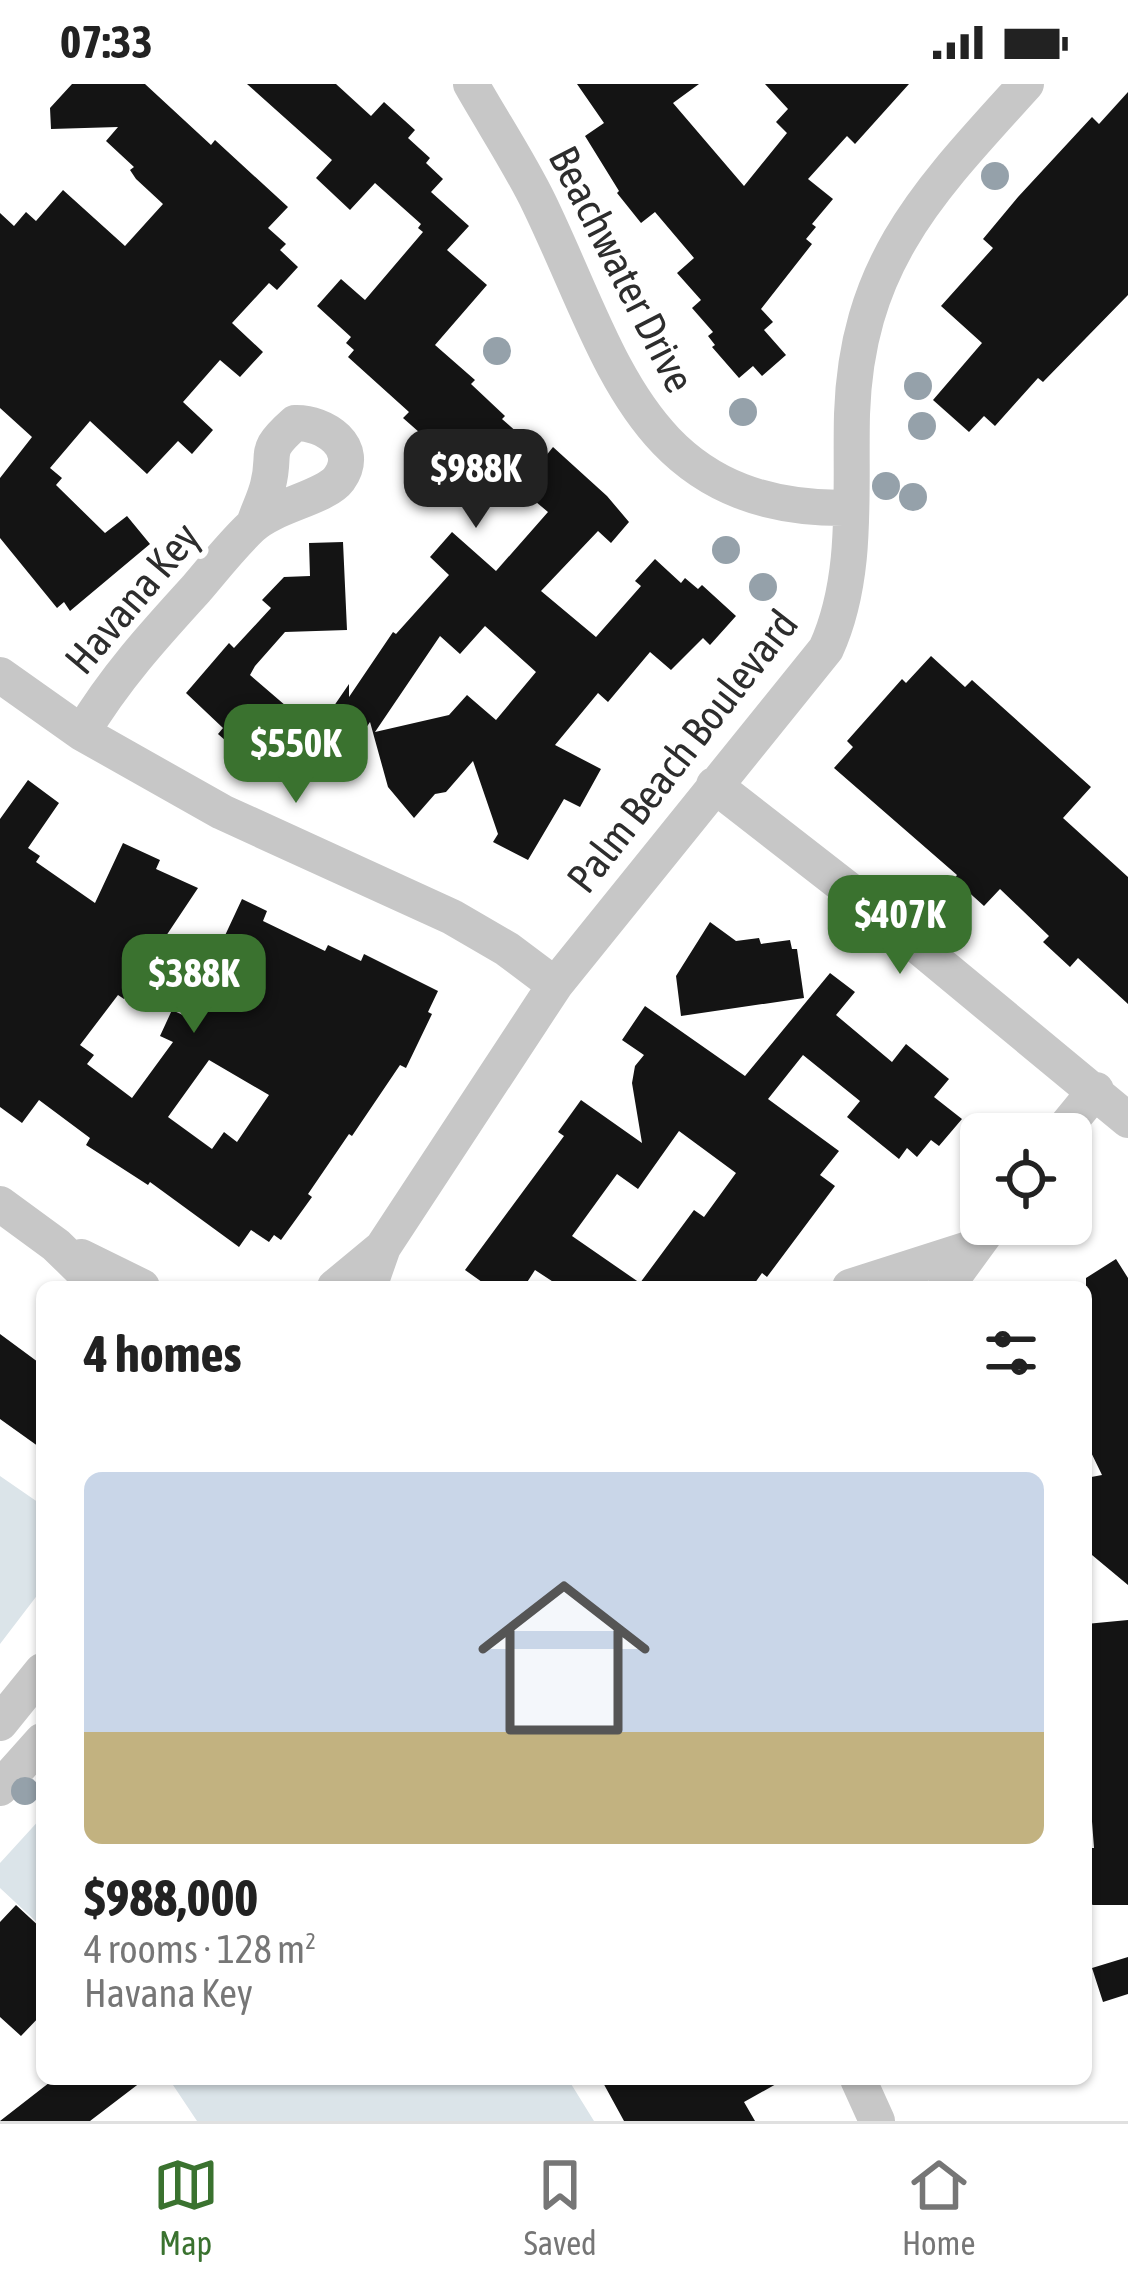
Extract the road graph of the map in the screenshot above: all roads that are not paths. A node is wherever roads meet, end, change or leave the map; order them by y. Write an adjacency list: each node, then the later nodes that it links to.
1 (471, 84): 3 (street, Beachwater Drive)
2 (1026, 84): 3 (street, Palm Beach Boulevard)
3 (851, 508): 7 (street, Palm Beach Boulevard)
4 (254, 524): 6 (street, Havana Key)
5 (0, 675): 6 (street)
6 (82, 733): 8 (street)
7 (714, 784): 8 (street, Palm Beach Boulevard); 9 (street)
8 (555, 986): 16 (street, Palm Beach Boulevard)
9 (1096, 1090): 10 (street); 11 (street)
10 (1077, 1113)
11 (1128, 1120)
12 (0, 1204): 14 (street)
13 (960, 1244): 21 (street)
14 (56, 1245): 17 (street); 18 (street)
15 (976, 1245): 22 (street)
16 (383, 1246): 19 (street, Palm Beach Boulevard); 20 (street, Palm Beach Boulevard)
17 (93, 1281)
18 (130, 1281)
19 (342, 1281)
20 (371, 1281)
21 (865, 1281)
22 (950, 1281)
23 (36, 1678): 24 (street)
24 (0, 1723)
25 (36, 1748): 26 (street)
26 (0, 1788)
27 (861, 2085): 28 (street)
28 (877, 2121)

